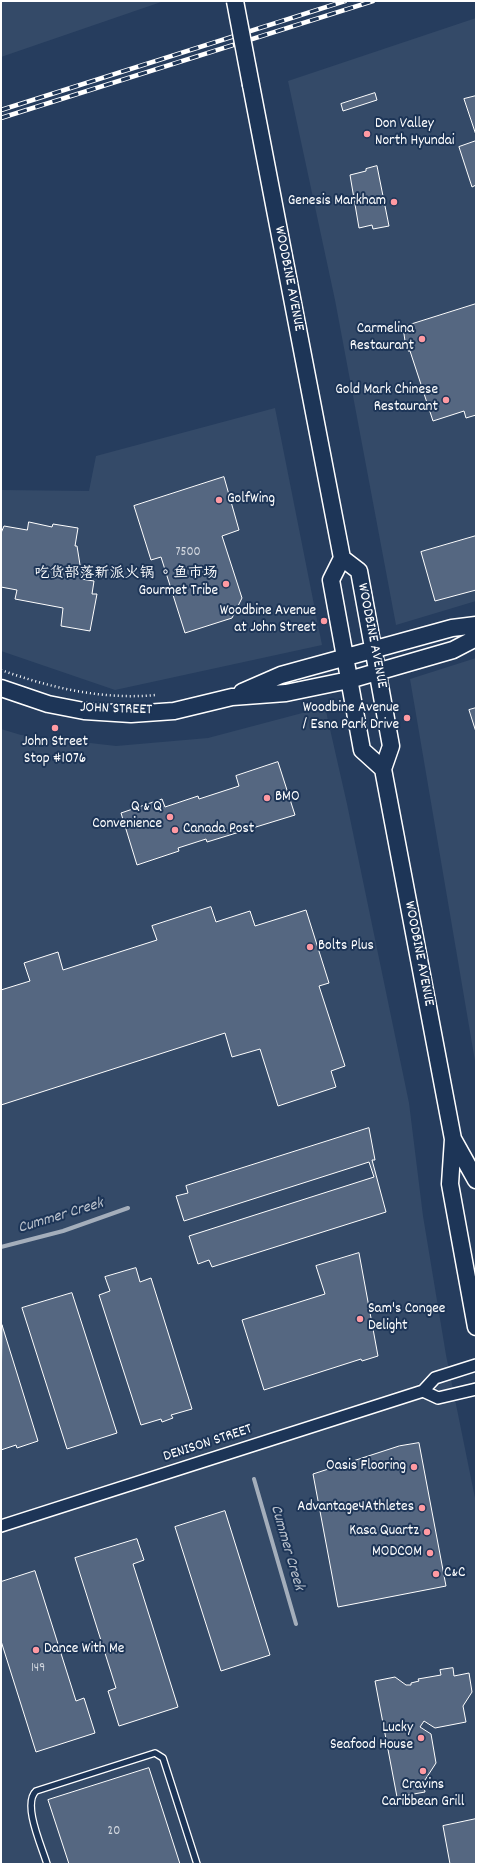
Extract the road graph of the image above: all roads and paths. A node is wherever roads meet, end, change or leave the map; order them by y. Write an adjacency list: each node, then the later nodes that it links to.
1 (235, 1): 2 (main road, WOODBINE AVENUE, bridge)
2 (342, 558): 5 (main road, WOODBINE AVENUE); 6 (main road, WOODBINE AVENUE)
3 (476, 625): 5 (main road, JOHN STREET)
4 (476, 638): 8 (main road, JOHN STREET)
5 (374, 650): 6 (main road, JOHN STREET); 8 (main road, WOODBINE AVENUE)
6 (346, 658): 9 (main road, WOODBINE AVENUE); 12 (main road, JOHN STREET)
7 (1, 670): 11 (path)
8 (379, 672): 9 (main road, JOHN STREET); 13 (main road, WOODBINE AVENUE)
9 (349, 680): 12 (main road, JOHN STREET); 13 (main road, WOODBINE AVENUE)
10 (1, 688): 12 (main road, JOHN STREET)
11 (156, 695)
12 (232, 697)
13 (383, 769): 14 (main road, WOODBINE AVENUE)
14 (453, 1139): 15 (main road, WOODBINE AVENUE); 16 (main road, WOODBINE AVENUE)
15 (476, 1180)
16 (476, 1327)
17 (476, 1365): 19 (street, DENISON STREET)
18 (476, 1389): 19 (street)
19 (424, 1391): 20 (street, DENISON STREET)
20 (1, 1526)
21 (47, 1864): 22 (lane)
22 (197, 1864)

